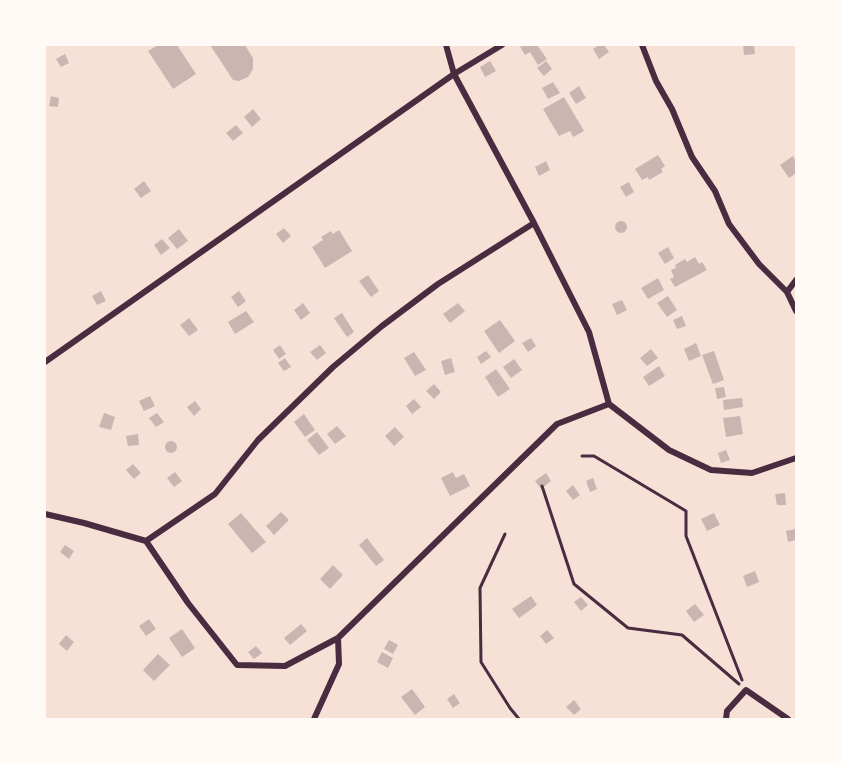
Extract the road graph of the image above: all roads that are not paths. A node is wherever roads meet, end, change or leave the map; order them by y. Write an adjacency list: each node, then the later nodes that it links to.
1 (446, 45): 4 (street)
2 (502, 45): 4 (street)
3 (642, 45): 7 (street)
4 (454, 74): 5 (street); 9 (street)
5 (534, 223): 10 (street); 13 (street)
6 (796, 280): 7 (street)
7 (788, 292): 8 (street)
8 (796, 311)
9 (45, 362)
10 (609, 404): 11 (street); 14 (street)
11 (796, 458)
12 (45, 514): 13 (street)
13 (146, 541): 14 (street)
14 (339, 638): 15 (street)
15 (314, 719)
16 (726, 719): 17 (street)
17 (788, 719)

